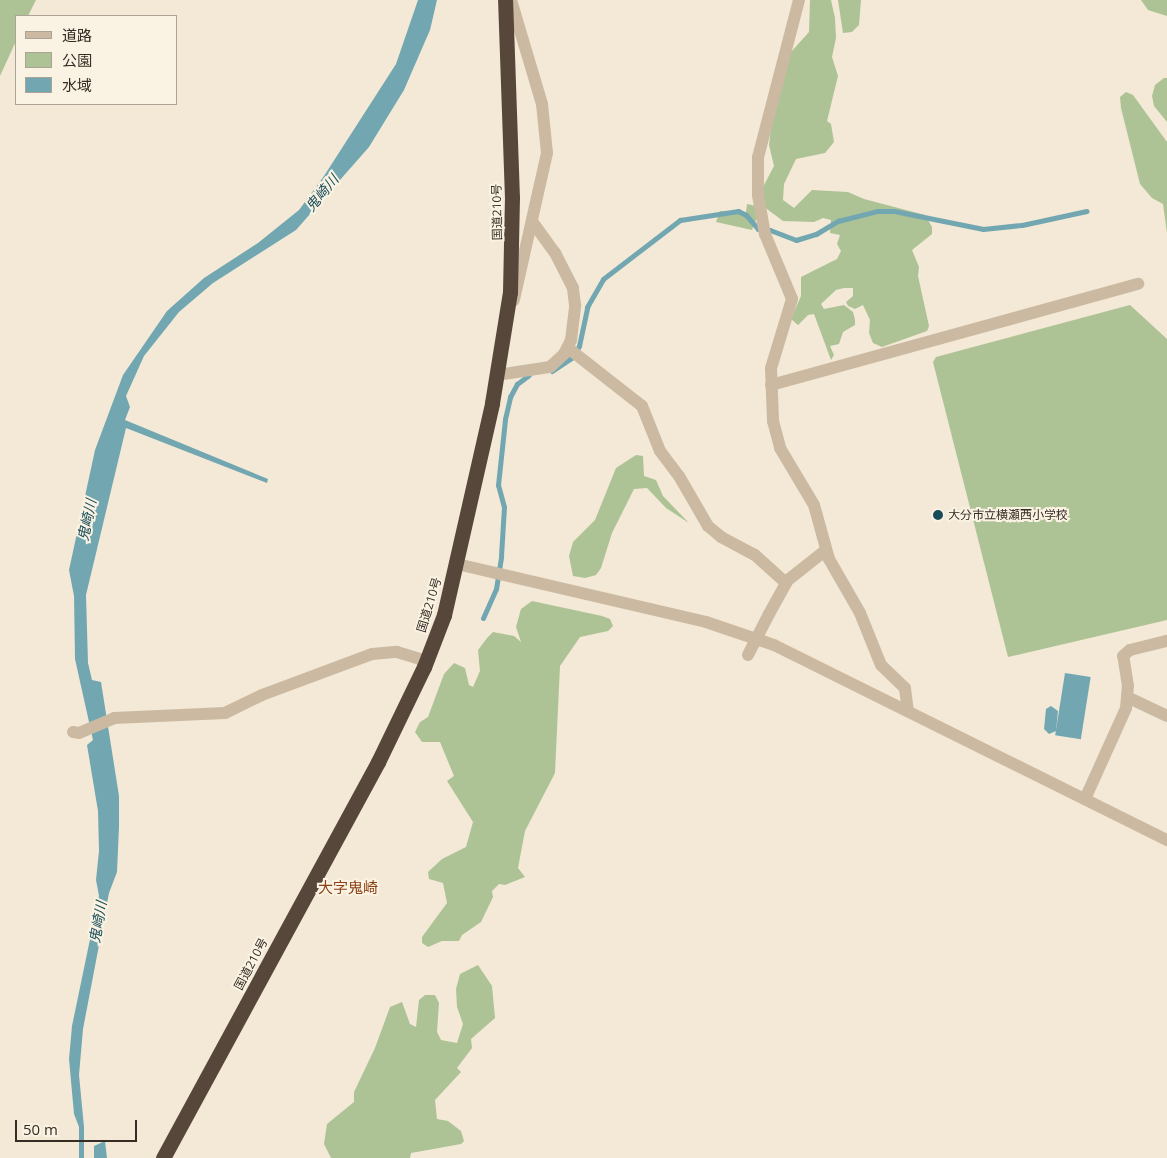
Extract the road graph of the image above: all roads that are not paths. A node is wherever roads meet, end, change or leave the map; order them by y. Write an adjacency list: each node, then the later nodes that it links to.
1 (506, 0): 6 (highway, 国道210号)
2 (511, 0): 4 (street)
3 (799, 0): 9 (street)
4 (533, 223): 6 (street); 7 (street)
5 (1138, 284): 9 (street)
6 (504, 341): 8 (highway, 国道210号)
7 (568, 348): 8 (street); 12 (street)
8 (497, 375): 11 (highway, 国道210号)
9 (771, 386): 10 (street)
10 (826, 550): 12 (street); 17 (street)
11 (457, 564): 15 (highway, 国道210号); 17 (street)
12 (786, 583): 14 (street, bridge)
13 (1167, 641): 16 (street)
14 (748, 655)
15 (427, 661): 19 (street); 22 (highway, 国道210号)
16 (1128, 697): 18 (street); 20 (street)
17 (908, 711): 20 (street)
18 (1167, 716)
19 (76, 732)
20 (1085, 799): 21 (street)
21 (1167, 840)
22 (163, 1158)

